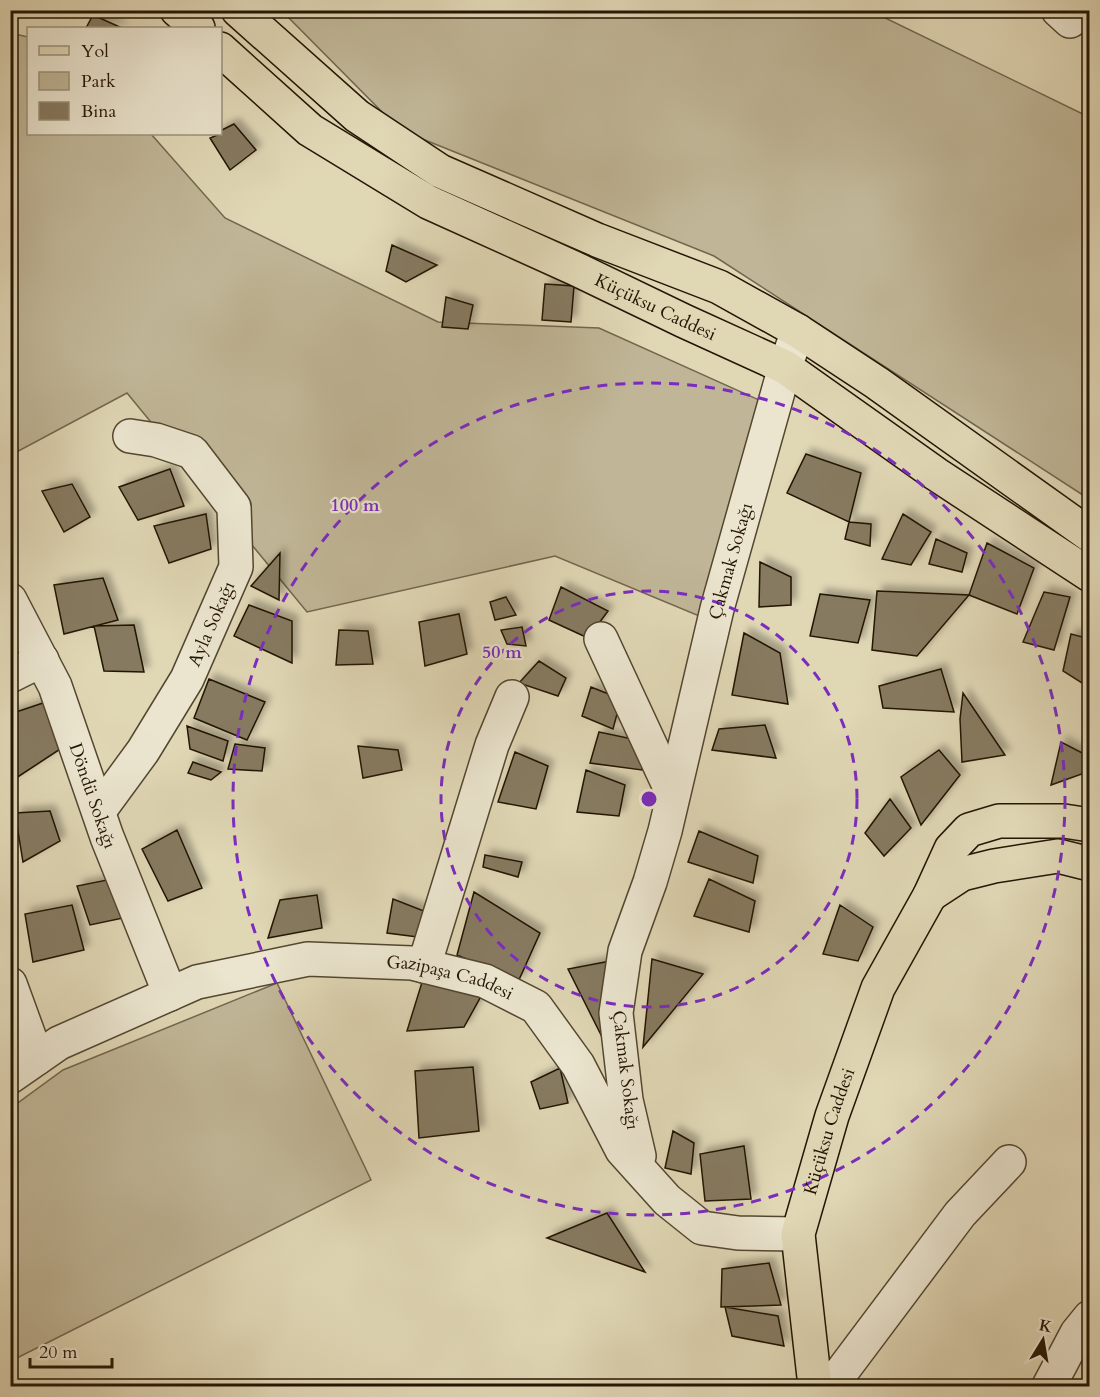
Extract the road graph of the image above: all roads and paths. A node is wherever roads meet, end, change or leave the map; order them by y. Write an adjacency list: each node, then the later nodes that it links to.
1 (177, 10): 3 (main road)
2 (238, 10): 5 (main road, Küçüksu Caddesi)
3 (197, 27)
4 (222, 51): 6 (main road, Küçüksu Caddesi)
5 (798, 331): 6 (street, Çakmak Sokağı); 8 (main road, Küçüksu Caddesi)
6 (785, 366): 9 (main road, Küçüksu Caddesi); 15 (street, Çakmak Sokağı)
7 (130, 436): 16 (street, Ayla Sokağı)
8 (1089, 535)
9 (1089, 574)
10 (10, 600): 12 (street, Döndü Sokağı)
11 (601, 639): 15 (street)
12 (42, 660): 13 (street); 16 (street, Döndü Sokağı)
13 (10, 676)
14 (512, 697): 20 (street)
15 (674, 794): 26 (street, Çakmak Sokağı)
16 (99, 811): 22 (street, Döndü Sokağı)
17 (1089, 825): 19 (main road, Küçüksu Caddesi)
18 (1089, 864): 19 (main road, Küçüksu Caddesi)
19 (930, 895): 27 (main road, Küçüksu Caddesi)
20 (424, 966): 22 (street, Gazipaşa Caddesi); 26 (street, Gazipaşa Caddesi)
21 (10, 984): 23 (street)
22 (170, 994): 23 (street, Gazipaşa Caddesi)
23 (37, 1058): 24 (street, Gazipaşa Caddesi)
24 (10, 1077)
25 (1009, 1162): 30 (street)
26 (643, 1173): 27 (street, Gazipaşa Caddesi)
27 (798, 1234): 29 (main road, Küçüksu Caddesi)
28 (1089, 1317): 31 (street)
29 (815, 1386)
30 (831, 1386)
31 (1049, 1386)

